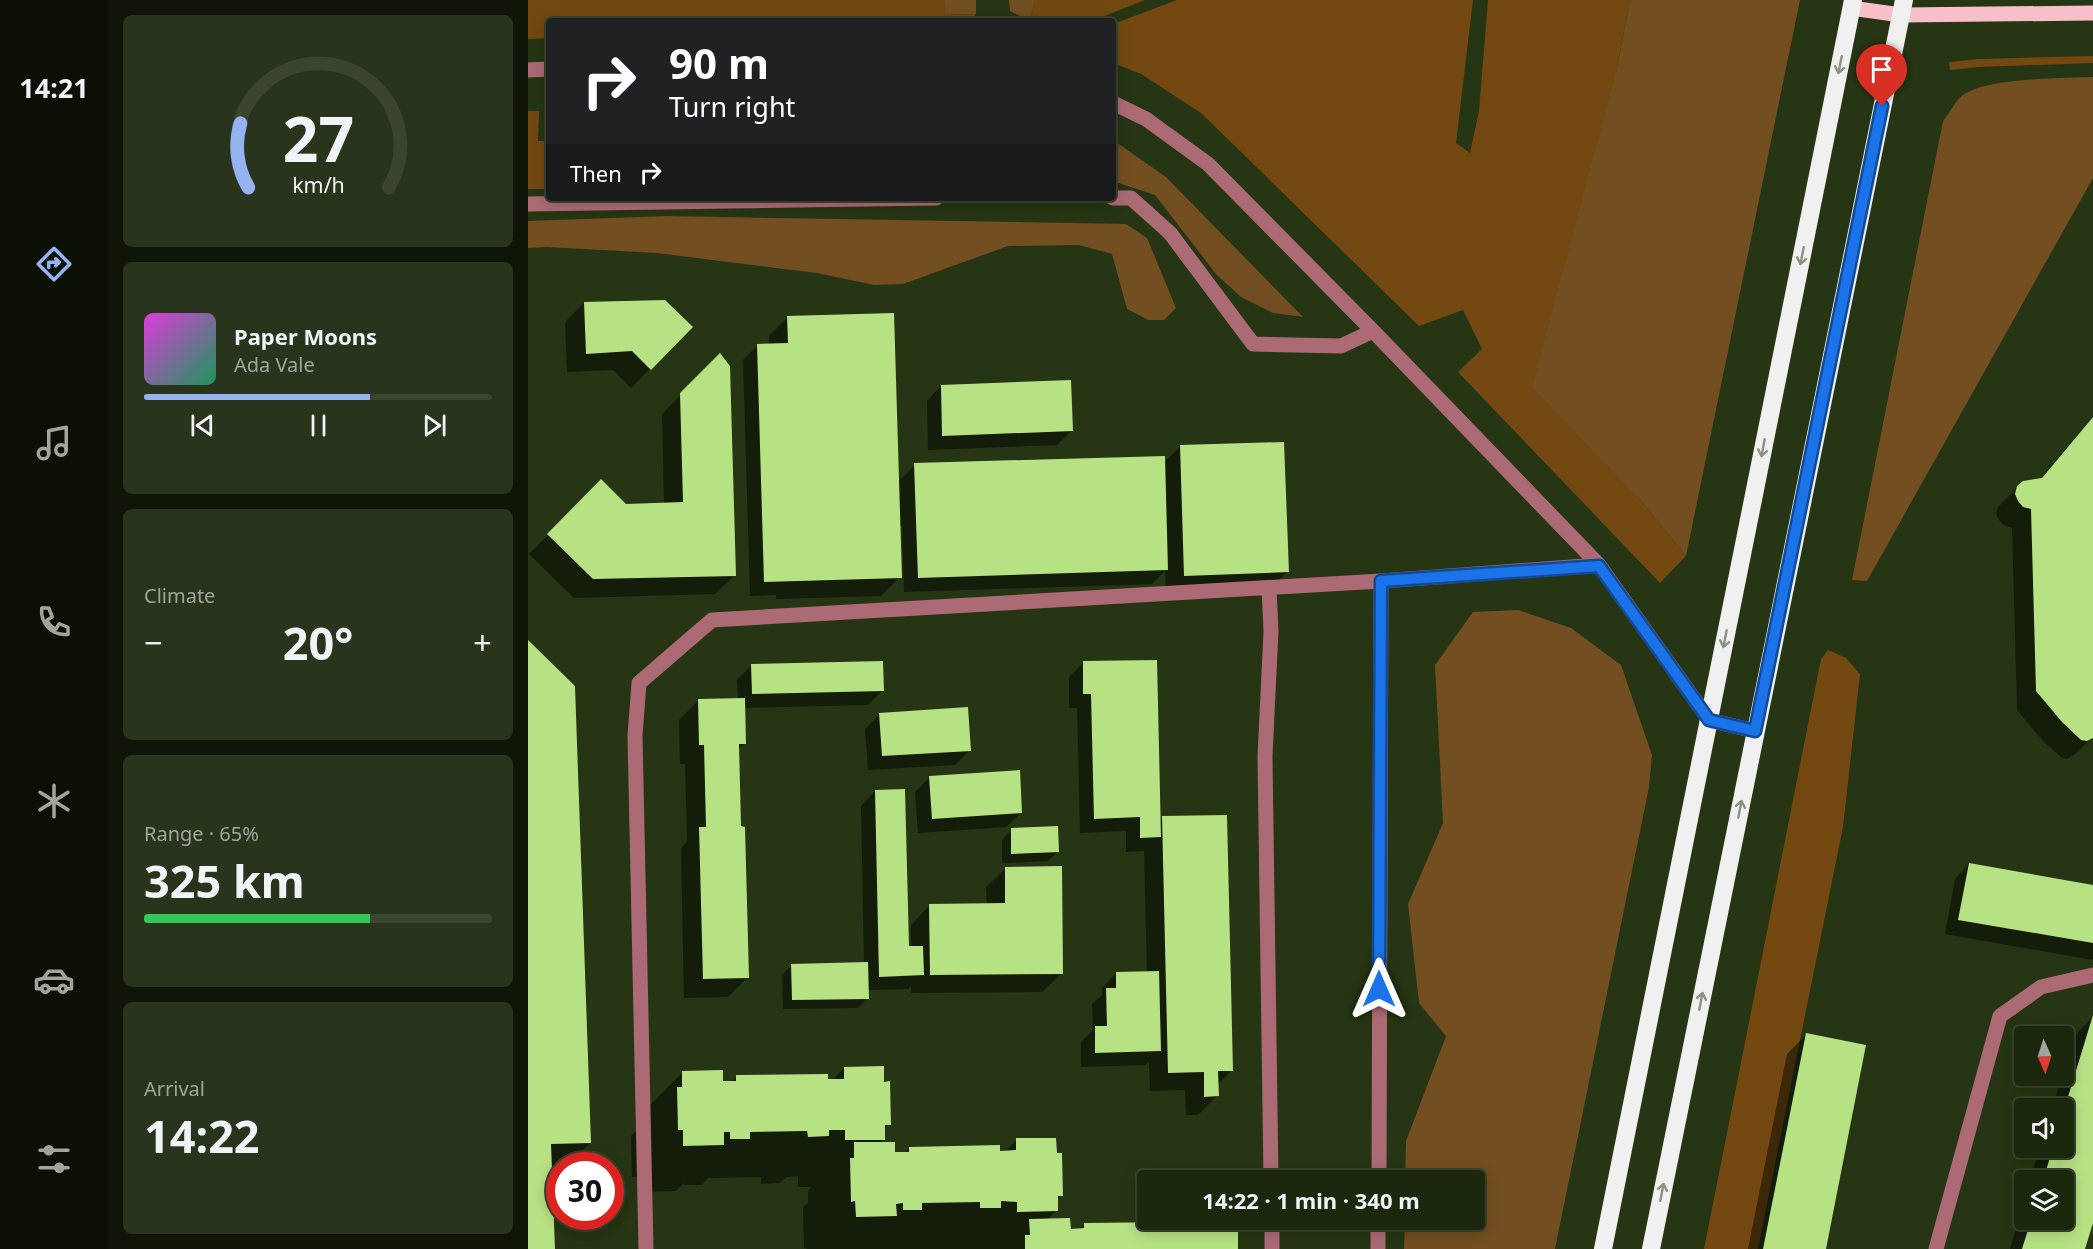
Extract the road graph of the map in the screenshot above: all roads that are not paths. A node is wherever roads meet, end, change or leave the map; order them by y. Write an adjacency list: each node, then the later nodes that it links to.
1 (1852, 4): 2 (main road); 14 (highway, one-way to 14)
2 (1902, 8): 3 (main road); 15 (highway)
3 (2093, 12)
4 (546, 69): 5 (street)
5 (528, 70)
6 (1116, 104): 10 (street)
7 (1116, 198): 10 (street)
8 (732, 201): 9 (street)
9 (528, 204)
10 (1373, 331): 11 (street)
11 (1599, 566): 12 (street); 14 (street)
12 (1381, 581): 13 (street); 18 (street)
13 (1269, 588): 17 (street); 21 (street)
14 (1709, 720): 15 (street); 24 (highway)
15 (1755, 731): 25 (highway, one-way to 15)
16 (2093, 975): 26 (street)
17 (1271, 1170)
18 (1378, 1170)
19 (1272, 1230): 22 (street)
20 (1378, 1230): 23 (street)
21 (646, 1249)
22 (1272, 1249)
23 (1378, 1249)
24 (1603, 1249)
25 (1651, 1249)
26 (1936, 1249)

